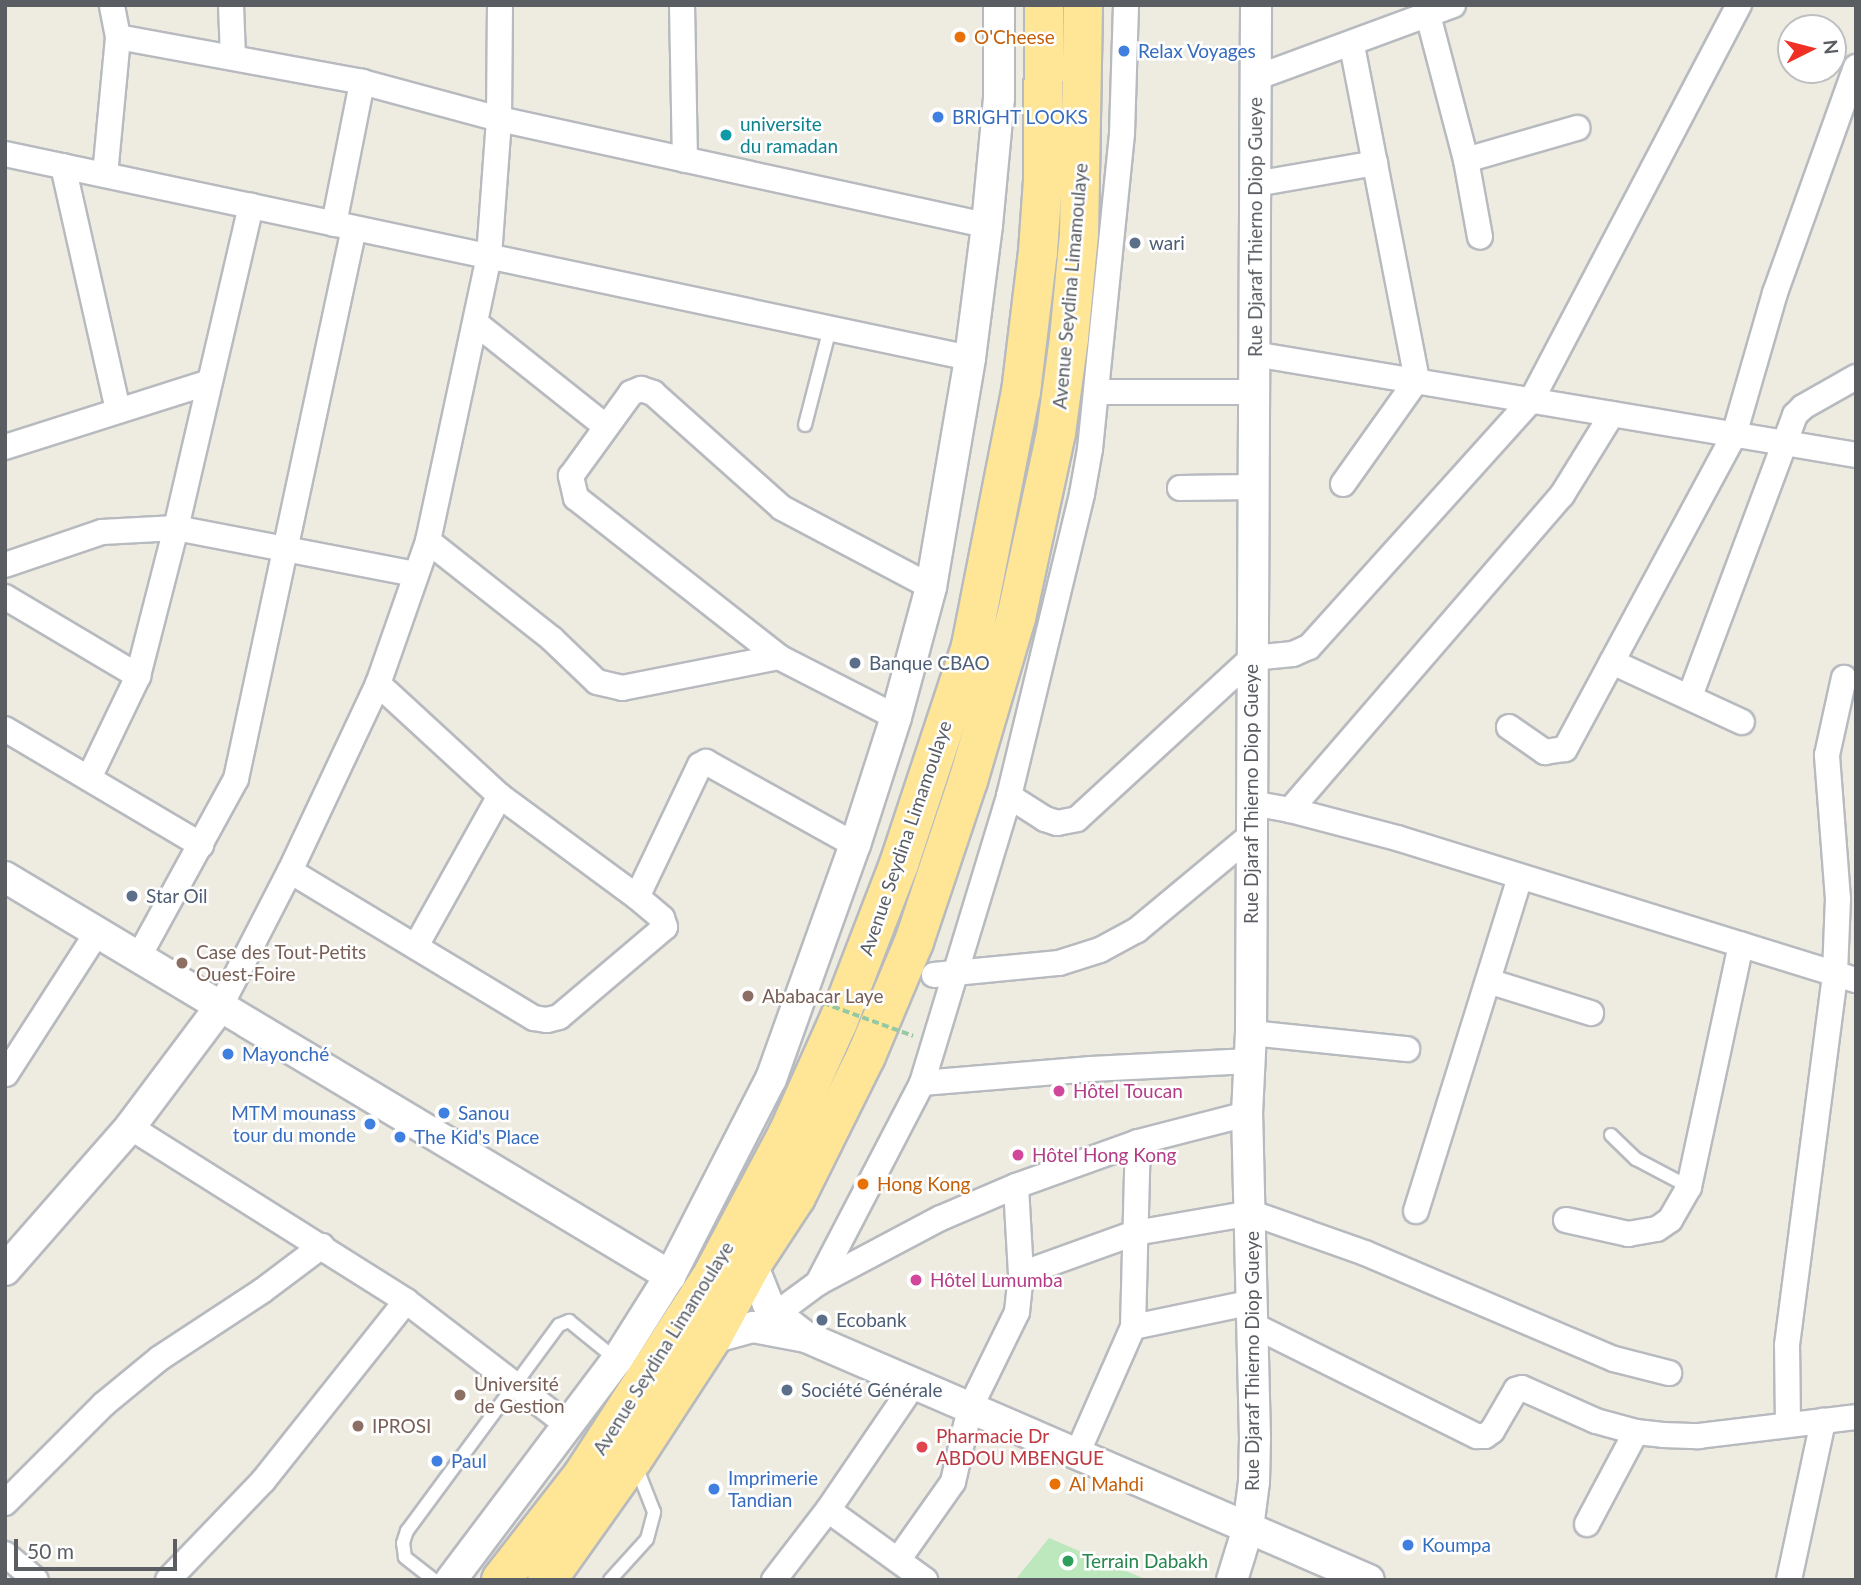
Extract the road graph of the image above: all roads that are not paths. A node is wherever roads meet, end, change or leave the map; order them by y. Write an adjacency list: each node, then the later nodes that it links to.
1 (112, 5): 13 (street)
2 (231, 5): 15 (street)
3 (500, 5): 19 (street)
4 (682, 5): 22 (street)
5 (999, 5): 29 (street)
6 (1044, 5): 142 (highway, Avenue Seydina Limamoulaye)
7 (1083, 5): 109 (highway, Avenue Seydina Limamoulaye)
8 (1126, 5): 40 (street)
9 (1256, 5): 17 (street, Rue Djaraf Thierno Diop Gueye)
10 (1453, 5): 12 (street)
11 (1738, 5): 42 (street)
12 (1428, 15): 14 (street); 23 (street)
13 (118, 37): 15 (street); 26 (street)
14 (1352, 45): 17 (street); 24 (street)
15 (233, 56): 18 (street)
16 (1856, 67): 47 (street)
17 (1255, 79): 27 (street, Rue Djaraf Thierno Diop Gueye)
18 (362, 82): 19 (street); 30 (street)
19 (499, 119): 22 (street); 32 (street)
20 (1577, 128): 23 (street)
21 (5, 154): 25 (street)
22 (685, 160): 29 (street)
23 (1466, 160): 31 (street)
24 (1375, 163): 27 (street); 38 (street)
25 (63, 166): 26 (street); 43 (street)
26 (105, 175): 28 (street)
27 (1255, 184): 35 (street, Rue Djaraf Thierno Diop Gueye)
28 (251, 206): 30 (street); 39 (street)
29 (987, 225): 36 (street)
30 (344, 226): 32 (street); 56 (street)
31 (1480, 237)
32 (489, 256): 33 (street); 34 (street)
33 (477, 324): 45 (street); 55 (street)
34 (830, 328): 36 (street); 46 (lane)
35 (1254, 354): 38 (street); 41 (street, Rue Djaraf Thierno Diop Gueye)
36 (970, 358): 59 (street)
37 (1856, 377): 48 (street)
38 (1417, 380): 42 (street); 51 (street)
39 (207, 383): 43 (street); 54 (street)
40 (1098, 392): 41 (street); 74 (street)
41 (1254, 392): 52 (street, Rue Djaraf Thierno Diop Gueye)
42 (1532, 399): 44 (street); 62 (street)
43 (118, 410): 49 (street)
44 (1612, 414): 47 (street); 76 (street)
45 (604, 425): 59 (street); 61 (street)
46 (805, 425)
47 (1734, 435): 48 (street); 63 (street)
48 (1786, 444): 50 (street); 67 (street)
49 (5, 447)
50 (1856, 455)
51 (1343, 484)
52 (1252, 486): 53 (street); 62 (street, Rue Djaraf Thierno Diop Gueye)
53 (1180, 488)
54 (176, 528): 56 (street); 57 (street); 64 (street)
55 (428, 541): 58 (street); 61 (street)
56 (287, 550): 58 (street); 79 (street)
57 (5, 565)
58 (416, 574): 66 (street)
59 (931, 587): 68 (street)
60 (5, 597): 64 (street)
61 (779, 657): 68 (street)
62 (1252, 658): 74 (street); 75 (street, Rue Djaraf Thierno Diop Gueye)
63 (1612, 662): 67 (street); 70 (street)
64 (138, 676): 72 (street)
65 (1844, 678): 77 (street)
66 (378, 684): 73 (street); 81 (street)
67 (1690, 696): 69 (street)
68 (896, 716): 80 (street)
69 (1742, 722)
70 (1509, 727)
71 (5, 729): 72 (street)
72 (89, 778): 79 (street)
73 (500, 796): 84 (street); 87 (street)
74 (1009, 796): 89 (street)
75 (1251, 803): 76 (street); 78 (street, Rue Djaraf Thierno Diop Gueye)
76 (1290, 810): 83 (street)
77 (1844, 811): 90 (street)
78 (1249, 837): 89 (street); 94 (street, Rue Djaraf Thierno Diop Gueye)
79 (201, 845): 88 (street)
80 (855, 845): 84 (street); 112 (street)
81 (290, 871): 87 (street); 92 (street)
82 (5, 877): 85 (street)
83 (1520, 878): 86 (street); 91 (street)
84 (637, 897): 87 (street)
85 (97, 933): 88 (street); 96 (street)
86 (1741, 945): 90 (street); 103 (street)
87 (416, 946)
88 (138, 958): 92 (street)
89 (945, 976): 97 (street)
90 (1845, 976): 127 (street)
91 (1488, 981): 93 (street); 104 (street)
92 (220, 1007): 99 (street); 112 (street)
93 (1591, 1013)
94 (1250, 1047): 95 (street); 97 (street); 98 (street, Rue Djaraf Thierno Diop Gueye)
95 (1407, 1049)
96 (6, 1074)
97 (922, 1083): 113 (street)
98 (1248, 1114): 101 (street); 105 (street, Rue Djaraf Thierno Diop Gueye)
99 (130, 1127): 108 (street); 110 (street)
100 (1611, 1135): 103 (lane)
101 (1138, 1142): 102 (street); 107 (street)
102 (1016, 1186): 111 (street); 113 (street)
103 (1689, 1187): 106 (street)
104 (1416, 1211)
105 (1252, 1213): 107 (street); 116 (street, Rue Djaraf Thierno Diop Gueye); 121 (street)
106 (1566, 1220)
107 (1135, 1233): 111 (street); 117 (street)
108 (322, 1246): 114 (street); 132 (street)
109 (751, 1264): 115 (street); 119 (highway, Avenue Seydina Limamoulaye)
110 (5, 1270)
111 (1021, 1273): 124 (street)
112 (670, 1276): 120 (street)
113 (818, 1283): 115 (street)
114 (406, 1301): 122 (street); 139 (street)
115 (776, 1314): 118 (street)
116 (1253, 1314): 117 (street); 129 (street); 135 (street, Rue Djaraf Thierno Diop Gueye)
117 (1133, 1327): 130 (street)
118 (806, 1337): 119 (street); 123 (street)
119 (712, 1338): 131 (highway, Avenue Seydina Limamoulaye)
120 (617, 1360): 122 (lane); 128 (street)
121 (1669, 1373)
122 (515, 1383): 128 (street); 140 (lane)
123 (914, 1384): 124 (street); 133 (street)
124 (970, 1408): 130 (street); 137 (street)
125 (1856, 1417): 126 (street)
126 (1823, 1421): 127 (street); 149 (street)
127 (1788, 1424): 129 (street)
128 (569, 1426): 141 (street)
129 (1636, 1432): 134 (street)
130 (1077, 1454): 135 (street)
131 (633, 1459): 143 (highway, Avenue Seydina Limamoulaye); 144 (lane)
132 (5, 1503)
133 (828, 1510): 137 (street); 145 (street)
134 (1587, 1524)
135 (1248, 1528): 147 (street, Rue Djaraf Thierno Diop Gueye); 148 (street)
136 (5, 1554): 138 (street)
137 (898, 1560): 146 (street)
138 (36, 1580)
139 (168, 1580)
140 (434, 1580)
141 (451, 1580)
142 (501, 1580)
143 (547, 1580)
144 (610, 1580)
145 (774, 1580)
146 (925, 1580)
147 (1232, 1580)
148 (1369, 1580)
149 (1789, 1580)

